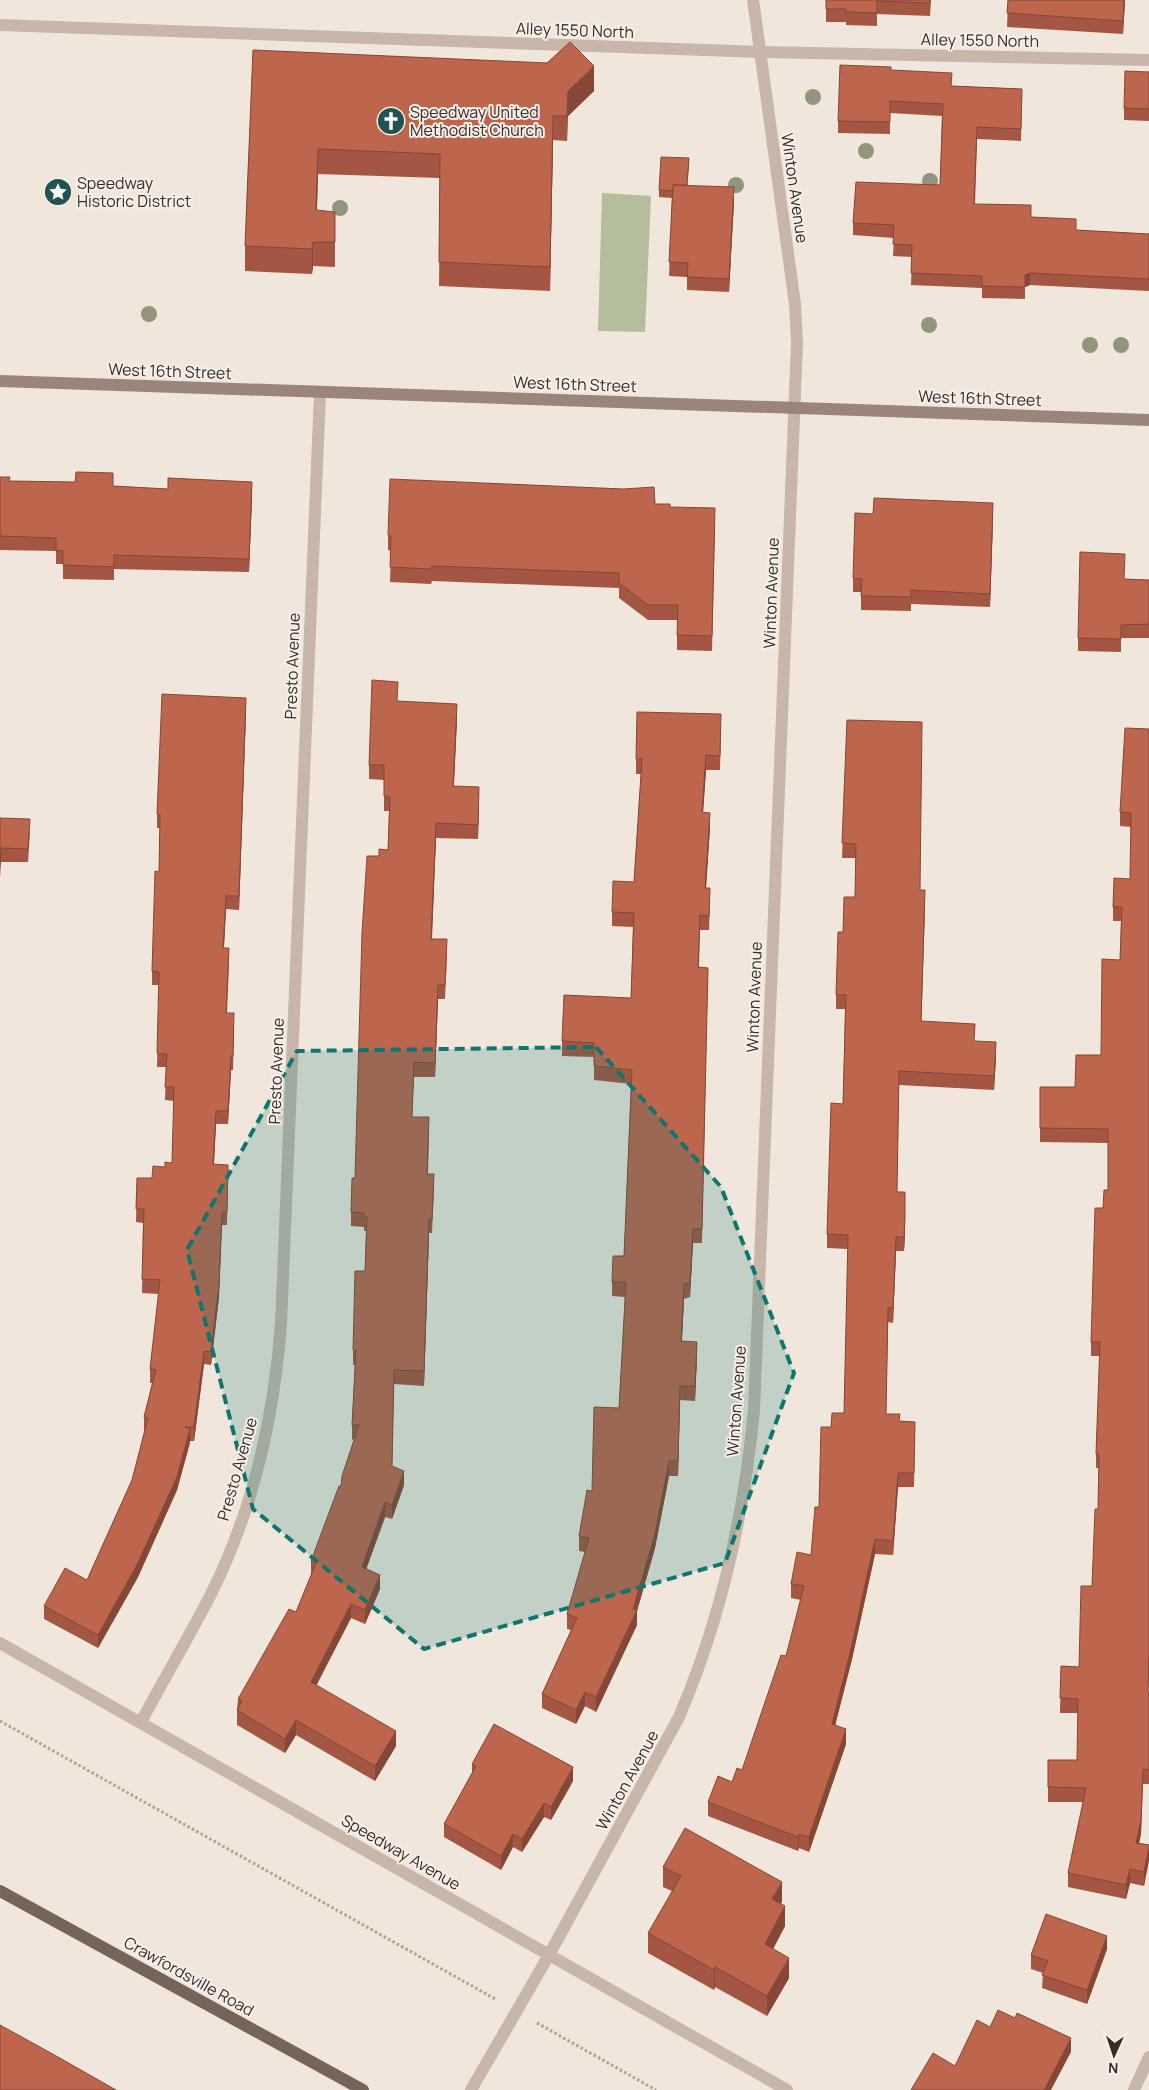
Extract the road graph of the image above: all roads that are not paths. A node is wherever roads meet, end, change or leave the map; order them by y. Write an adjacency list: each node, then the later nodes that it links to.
1 (754, 0): 3 (street, Winton Avenue)
2 (0, 25): 3 (street, Alley 1550 North)
3 (761, 52): 4 (street, Alley 1550 North); 7 (street, Winton Avenue)
4 (1149, 60)
5 (0, 381): 6 (street, West 16th Street)
6 (320, 393): 7 (street, West 16th Street); 10 (street, Presto Avenue)
7 (795, 407): 8 (street, West 16th Street); 12 (street, Winton Avenue)
8 (1149, 420)
9 (0, 1643): 10 (street, Speedway Avenue)
10 (141, 1722): 12 (street, Speedway Avenue)
11 (0, 1891): 14 (main road, Crawfordsville Road)
12 (549, 1956): 15 (street, Winton Avenue); 16 (street, Speedway Avenue)
13 (1149, 2057): 17 (street)
14 (363, 2090)
15 (471, 2090)
16 (787, 2090)
17 (1134, 2090)

